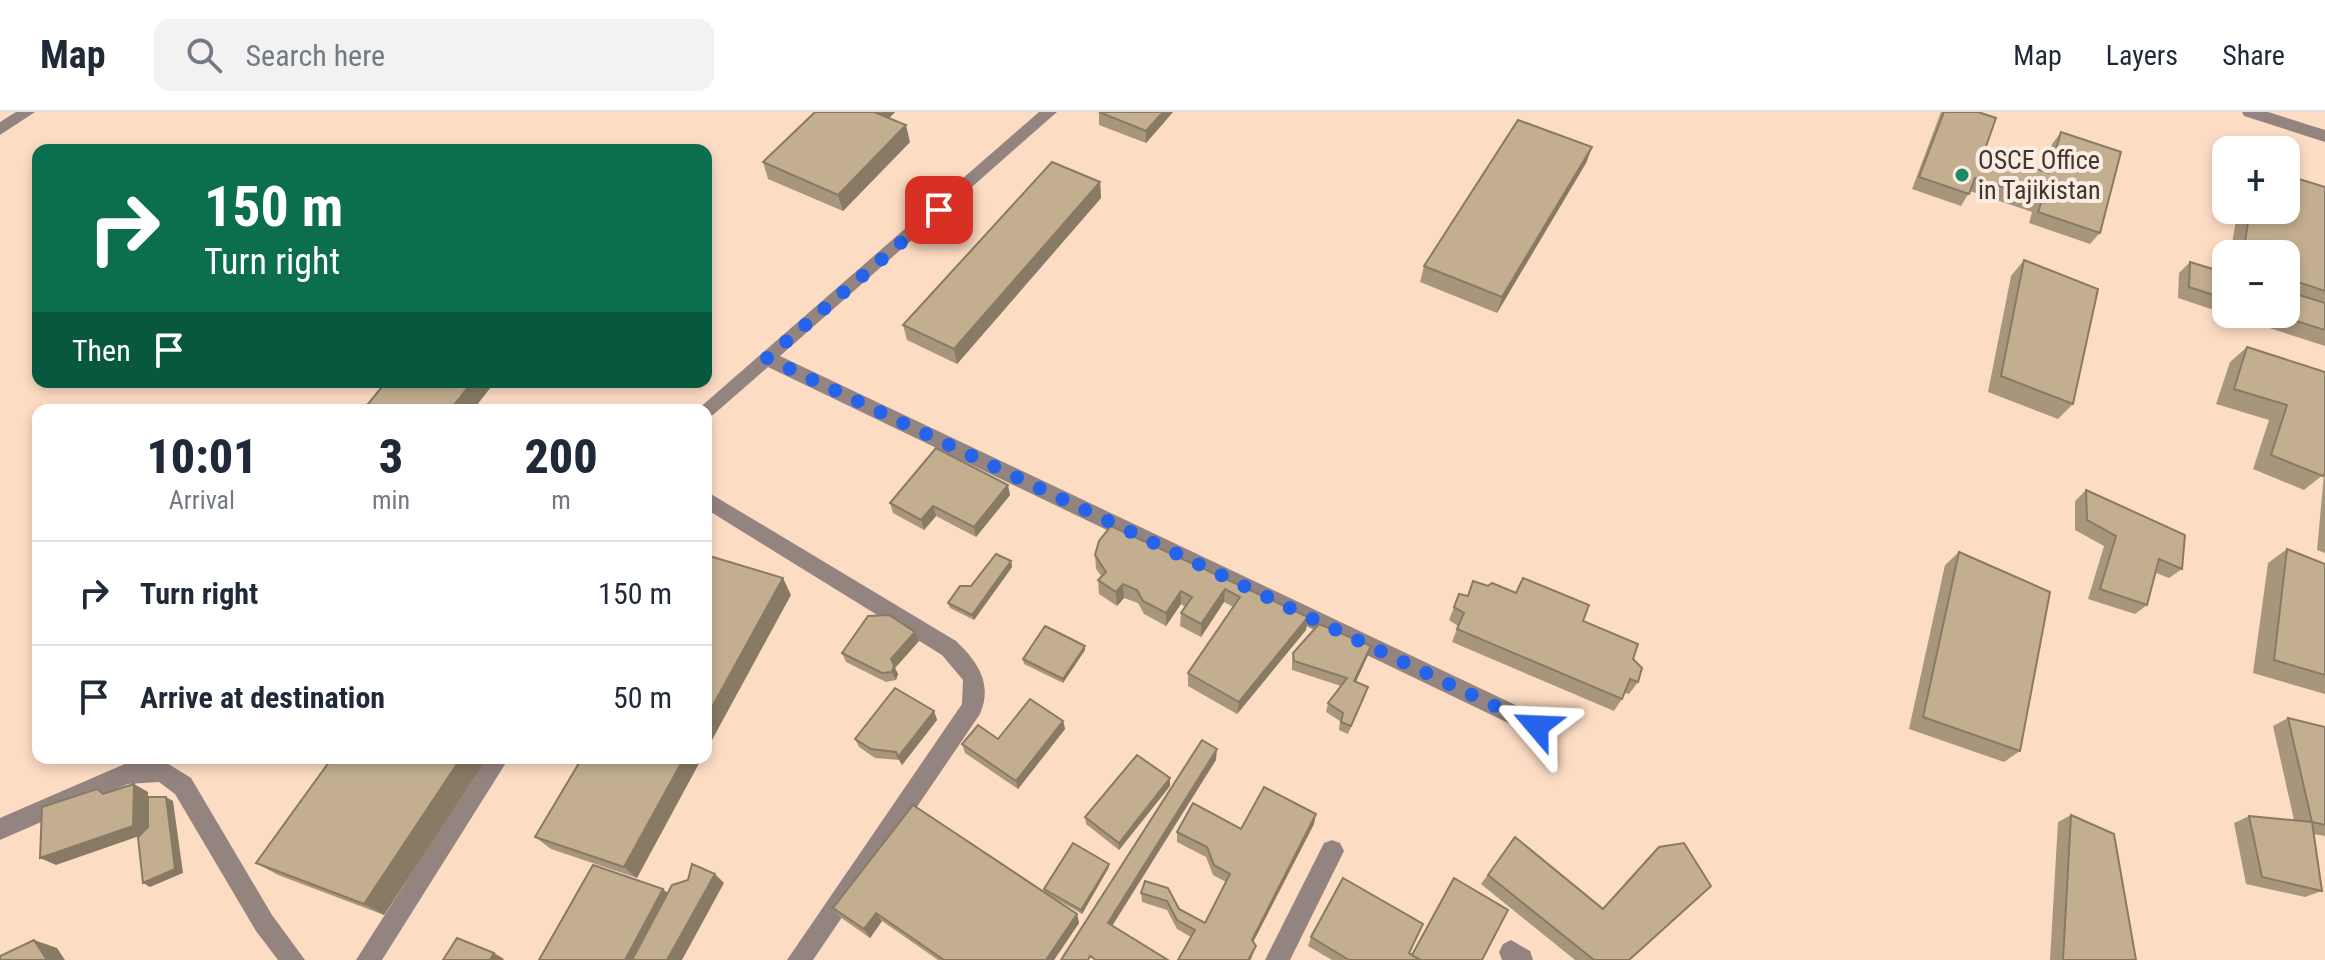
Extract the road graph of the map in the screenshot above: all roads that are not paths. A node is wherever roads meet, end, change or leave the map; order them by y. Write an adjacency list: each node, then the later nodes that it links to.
1 (27, 112): 4 (street)
2 (1049, 112): 6 (street)
3 (2250, 112): 5 (street)
4 (0, 130)
5 (2325, 136)
6 (767, 358): 7 (street); 9 (street)
7 (712, 405)
8 (712, 503): 15 (street)
9 (1537, 726)
10 (494, 764): 14 (street)
11 (0, 829): 13 (street)
12 (1332, 851): 16 (street)
13 (293, 960)
14 (368, 960)
15 (799, 960)
16 (1277, 960)

